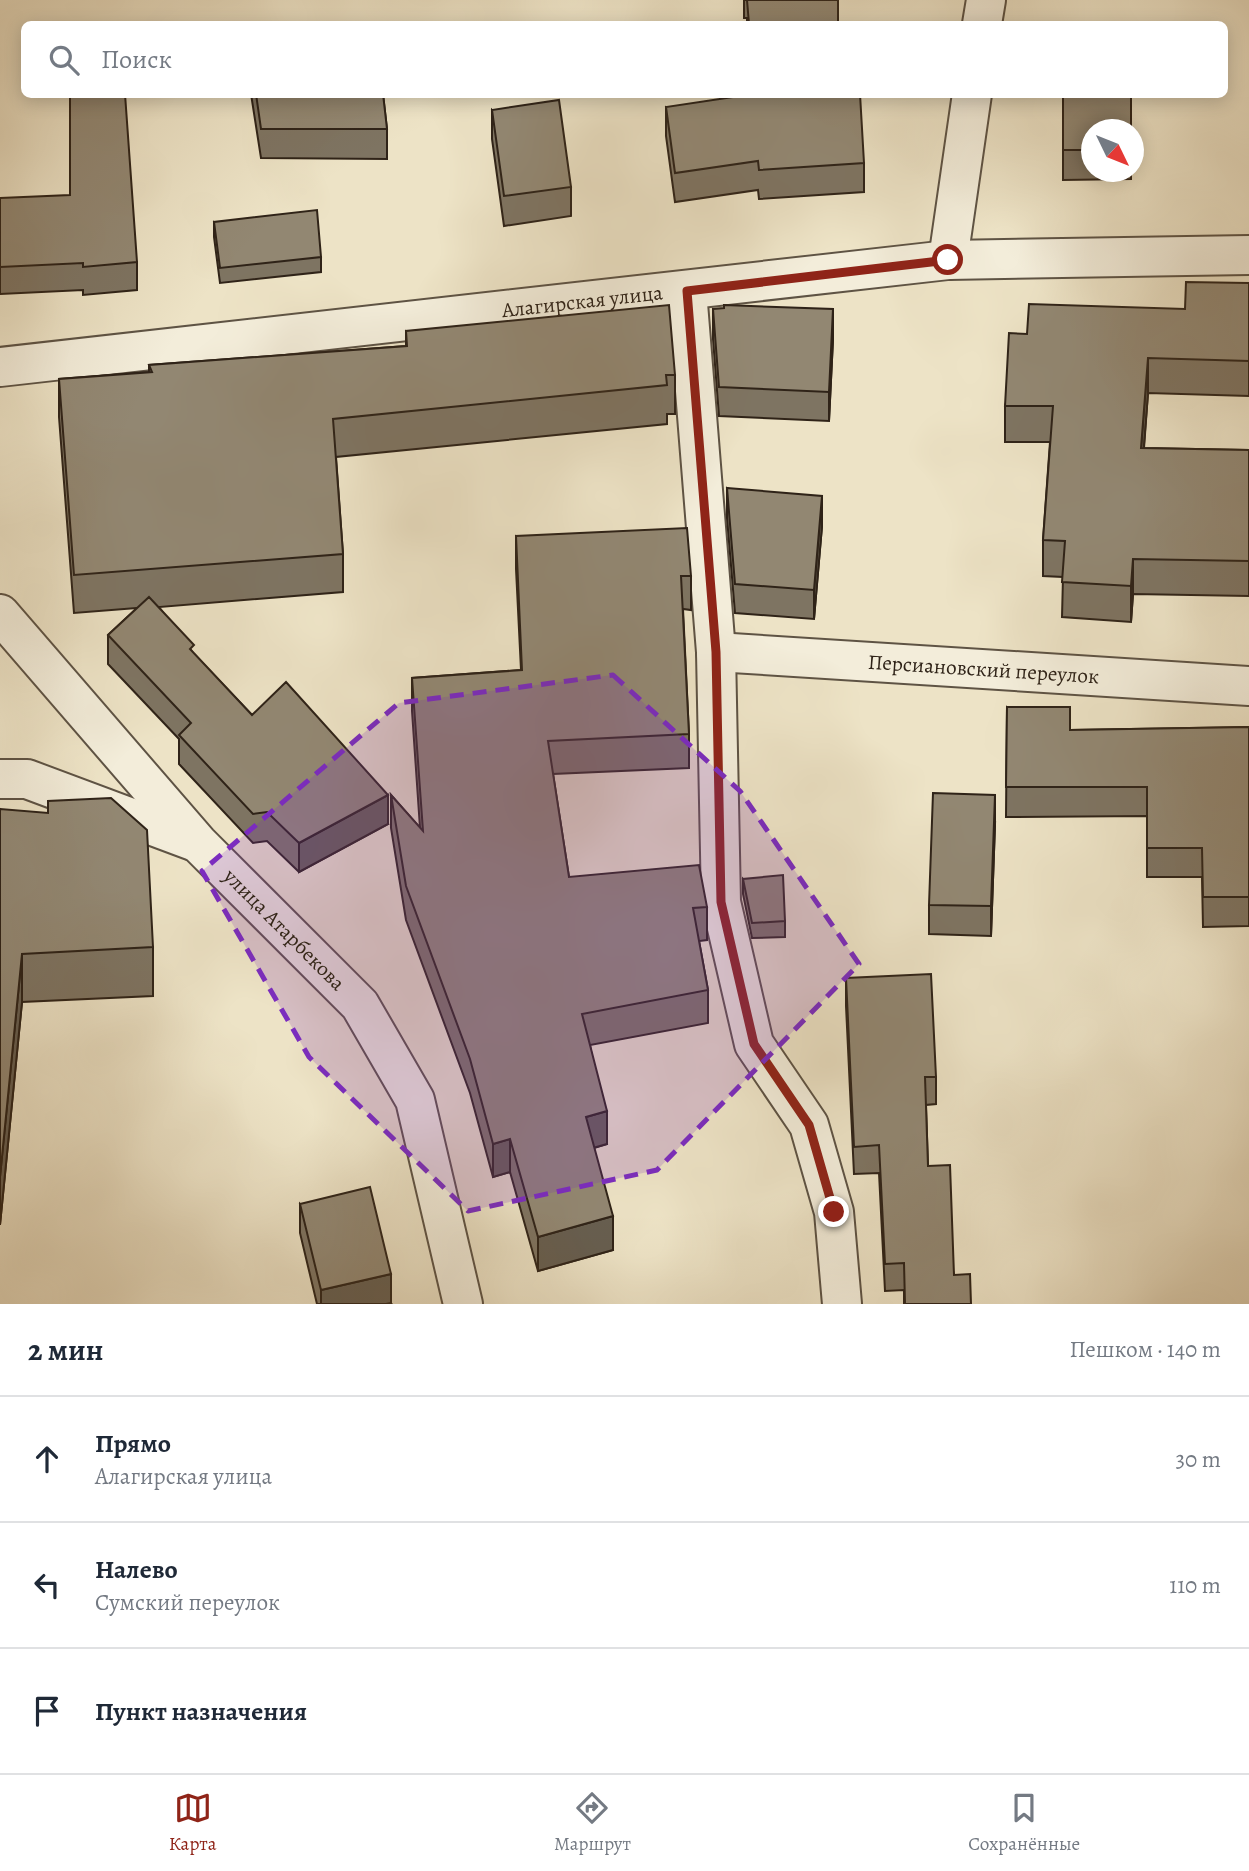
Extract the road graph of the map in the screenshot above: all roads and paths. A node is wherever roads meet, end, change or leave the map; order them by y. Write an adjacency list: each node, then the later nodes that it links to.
1 (986, 0): 2 (street)
2 (982, 21)
3 (971, 98): 5 (street)
4 (1249, 255): 5 (street, Алагирская улица)
5 (948, 260): 6 (street, Алагирская улица)
6 (687, 291): 7 (street, Алагирская улица); 9 (street)
7 (0, 367)
8 (0, 614): 12 (street, улица Атарбекова)
9 (716, 652): 10 (street, Персиановский переулок); 14 (street)
10 (1249, 686)
11 (0, 779): 12 (street)
12 (198, 843): 13 (street, улица Атарбекова)
13 (463, 1304)
14 (842, 1304)

